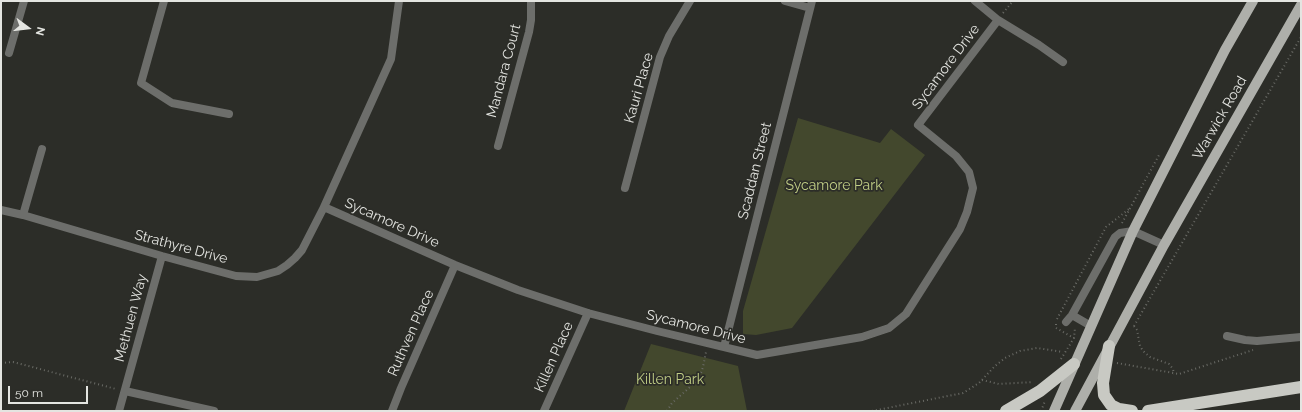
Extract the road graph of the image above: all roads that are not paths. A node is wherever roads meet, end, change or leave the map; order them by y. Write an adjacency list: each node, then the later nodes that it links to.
1 (24, 1): 12 (street)
2 (164, 1): 14 (street)
3 (399, 1): 18 (street, Sycamore Drive)
4 (531, 1): 15 (street, Mandara Court)
5 (690, 1): 17 (street, Kauri Place)
6 (785, 1): 9 (street)
7 (975, 1): 11 (street, Sycamore Drive)
8 (1253, 1): 21 (main road, Warwick Road)
9 (811, 5): 32 (street, Scaddan Street)
10 (1301, 5): 22 (main road, Warwick Road)
11 (998, 20): 13 (street); 32 (street, Sycamore Drive)
12 (9, 53)
13 (1063, 62)
14 (229, 114)
15 (498, 146)
16 (42, 149): 20 (street)
17 (625, 188)
18 (324, 206): 23 (street, Strathyre Drive); 24 (street, Sycamore Drive)
19 (1, 210): 20 (street, Strathyre Drive)
20 (23, 215): 23 (street, Strathyre Drive)
21 (1133, 231): 22 (street); 26 (street); 28 (main road, Warwick Road)
22 (1164, 245): 31 (main road, Warwick Road)
23 (162, 256): 35 (street, Methuen Way)
24 (455, 265): 25 (street, Sycamore Drive); 38 (street, Ruthven Place)
25 (588, 313): 32 (street, Sycamore Drive); 39 (street, Killen Place)
26 (1072, 315): 27 (street); 28 (street)
27 (1066, 322)
28 (1091, 326): 33 (main road, Warwick Road)
29 (1227, 336): 30 (street)
30 (1301, 337)
31 (1109, 346): 42 (main road, Warwick Road); 43 (highway)
32 (724, 347)
33 (1074, 364): 40 (highway); 41 (main road, Warwick Road)
34 (1301, 387): 44 (highway)
35 (125, 391): 36 (street, Methuen Way); 37 (street)
36 (119, 411)
37 (214, 411)
38 (392, 411)
39 (544, 411)
40 (1006, 411)
41 (1054, 411)
42 (1075, 411)
43 (1132, 411)
44 (1148, 411)

